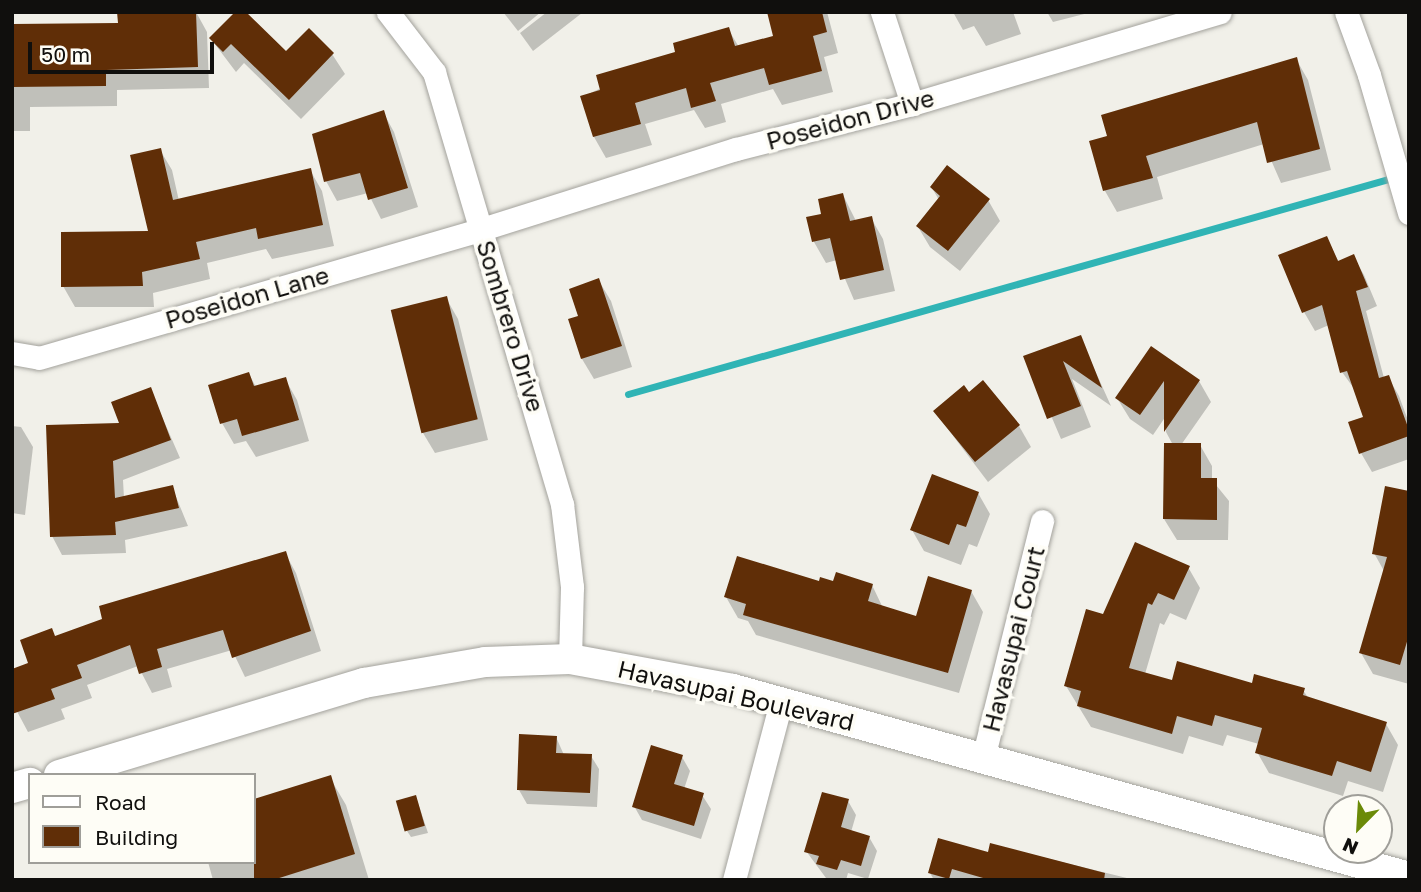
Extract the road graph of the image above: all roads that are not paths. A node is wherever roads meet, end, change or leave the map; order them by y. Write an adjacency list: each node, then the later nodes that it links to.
1 (388, 12): 7 (street, Sombrero Drive)
2 (882, 12): 5 (street)
3 (1220, 12): 5 (street, Poseidon Drive)
4 (1346, 12): 6 (street)
5 (912, 104): 7 (street, Poseidon Drive)
6 (1409, 214)
7 (482, 229): 8 (street, Poseidon Lane); 10 (street, Sombrero Drive)
8 (12, 353)
9 (1042, 521): 12 (street, Havasupai Court)
10 (570, 659): 11 (street, Havasupai Boulevard); 13 (street, Havasupai Boulevard)
11 (782, 702): 12 (street, Havasupai Boulevard); 15 (street)
12 (983, 758): 14 (street, Havasupai Boulevard)
13 (66, 773)
14 (1407, 869)
15 (734, 880)

